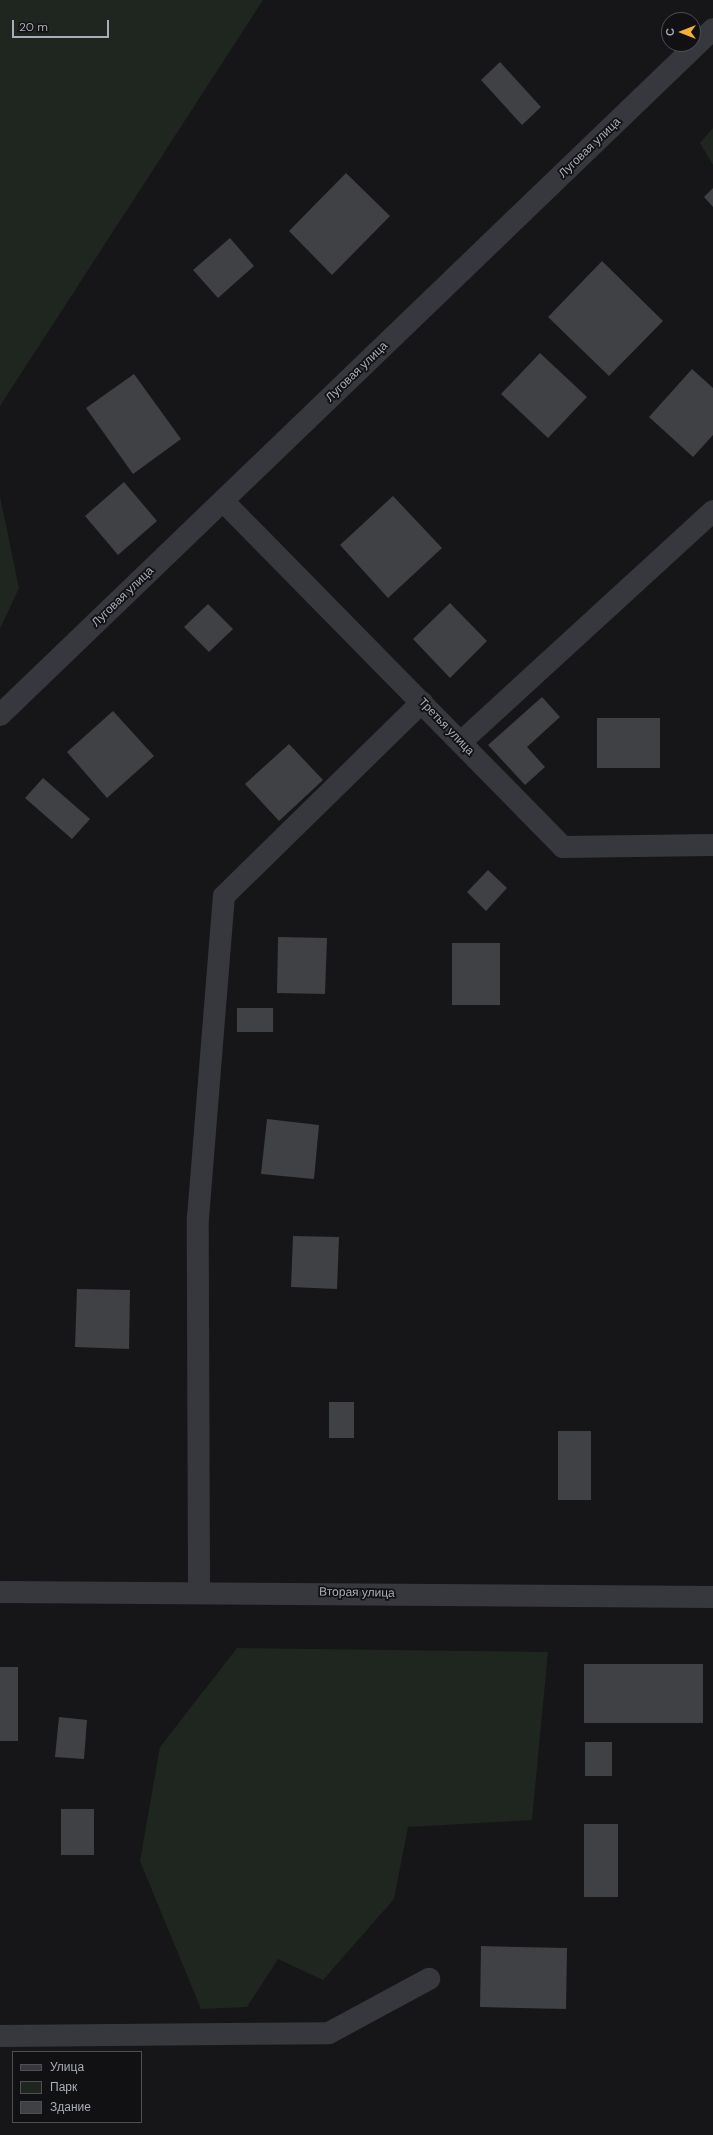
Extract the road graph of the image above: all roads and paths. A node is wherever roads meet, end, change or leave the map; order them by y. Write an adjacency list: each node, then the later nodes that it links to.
1 (713, 29): 2 (street, Луговая улица)
2 (223, 501): 4 (street, Третья улица); 5 (street, Луговая улица)
3 (713, 511): 6 (street)
4 (422, 702): 6 (street, Третья улица); 8 (street)
5 (0, 715)
6 (461, 742): 7 (street, Третья улица)
7 (713, 845)
8 (199, 1591): 9 (street, Вторая улица); 10 (street, Вторая улица)
9 (0, 1592)
10 (713, 1597)
11 (429, 1979): 12 (street)
12 (0, 2036)

